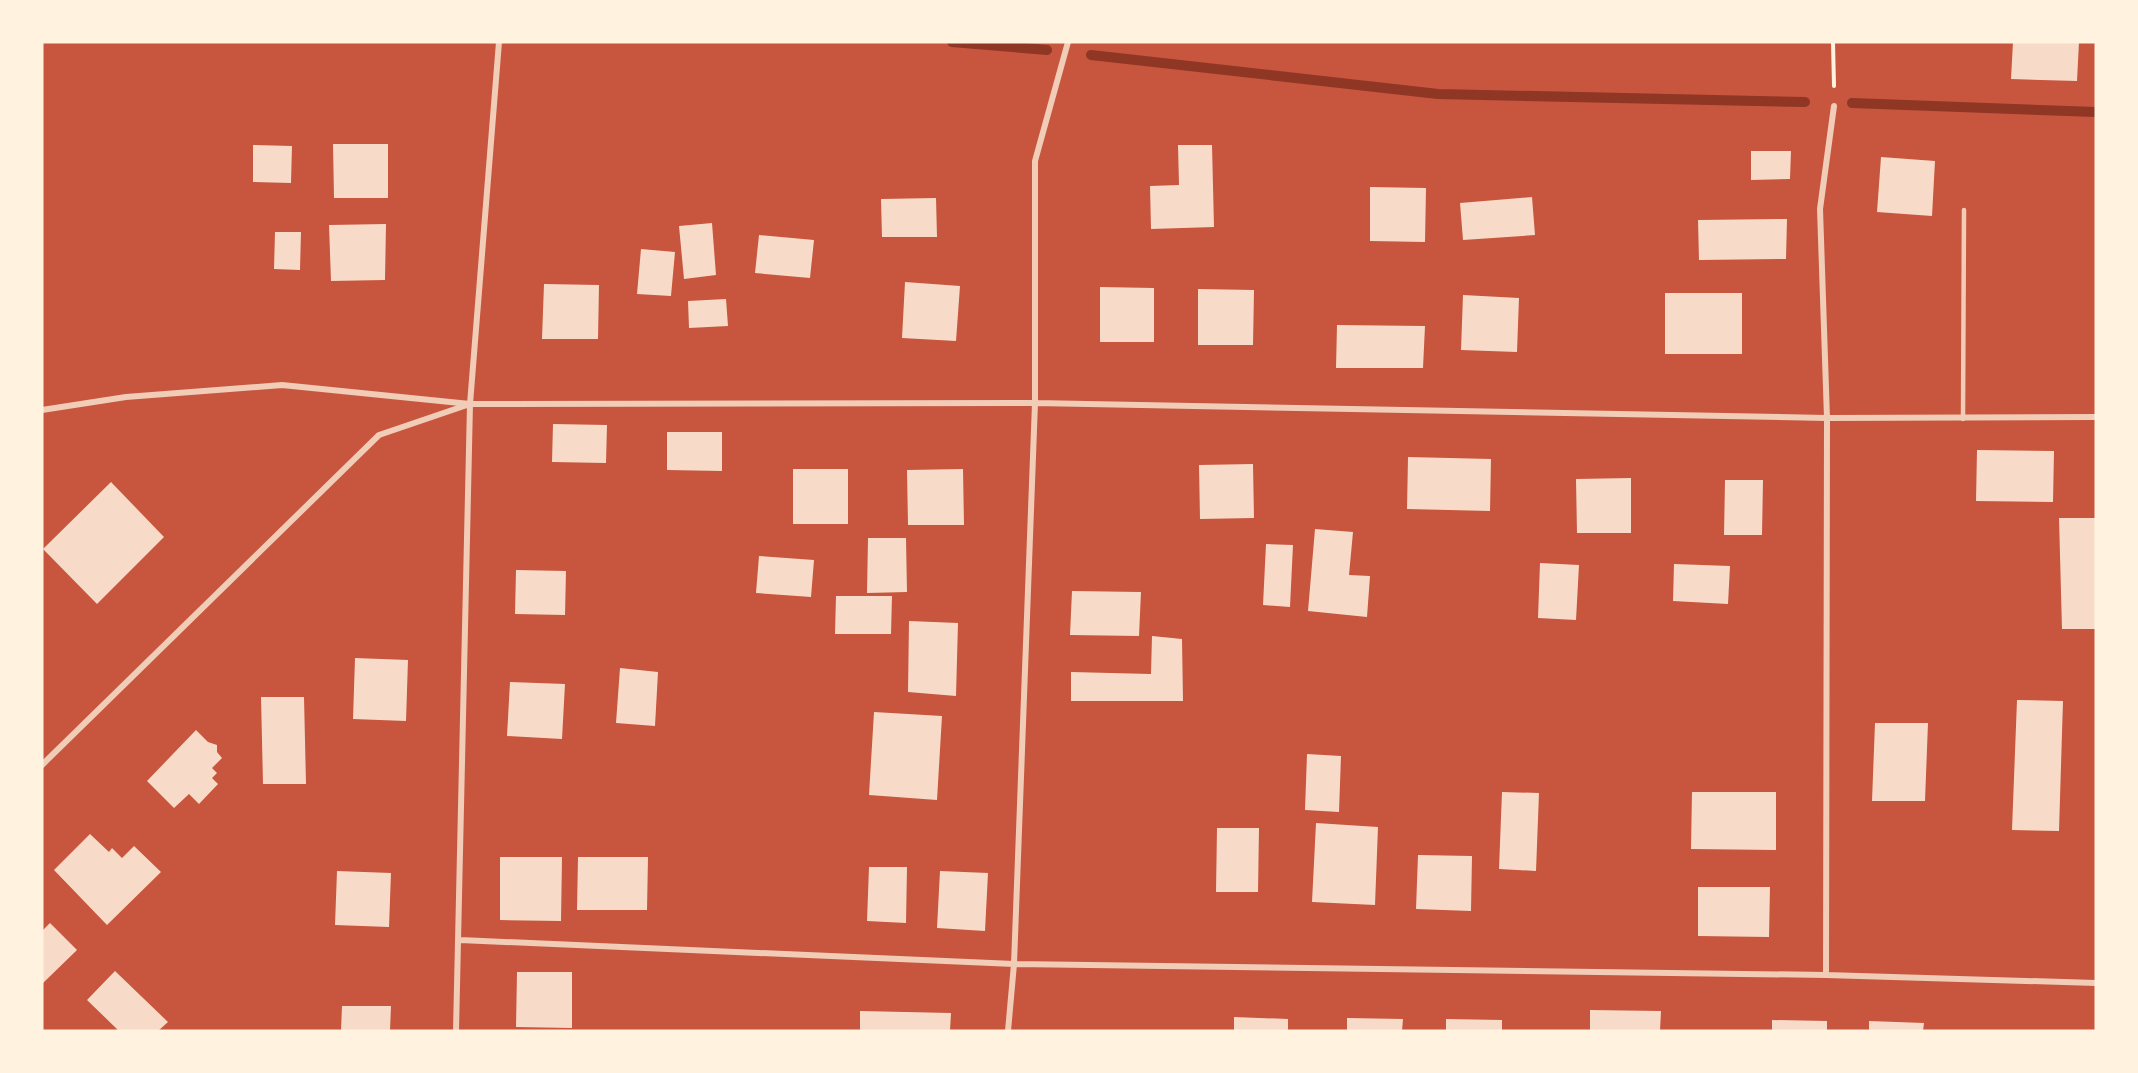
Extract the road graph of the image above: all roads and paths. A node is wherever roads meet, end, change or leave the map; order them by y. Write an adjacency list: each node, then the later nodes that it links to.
1 (499, 42): 7 (street)
2 (1068, 42): 6 (street)
3 (1833, 42): 4 (path)
4 (1834, 106): 10 (street)
5 (1964, 210): 11 (lane)
6 (1035, 403): 7 (street); 10 (street); 14 (street)
7 (470, 404): 8 (street); 12 (street); 13 (street)
8 (42, 410)
9 (2096, 417): 11 (street)
10 (1827, 418): 11 (street); 15 (street)
11 (1962, 419)
12 (42, 765)
13 (460, 940): 14 (street); 17 (street)
14 (1014, 964): 15 (street); 18 (street)
15 (1826, 975): 16 (street)
16 (2096, 983)
17 (456, 1031)
18 (1008, 1031)

